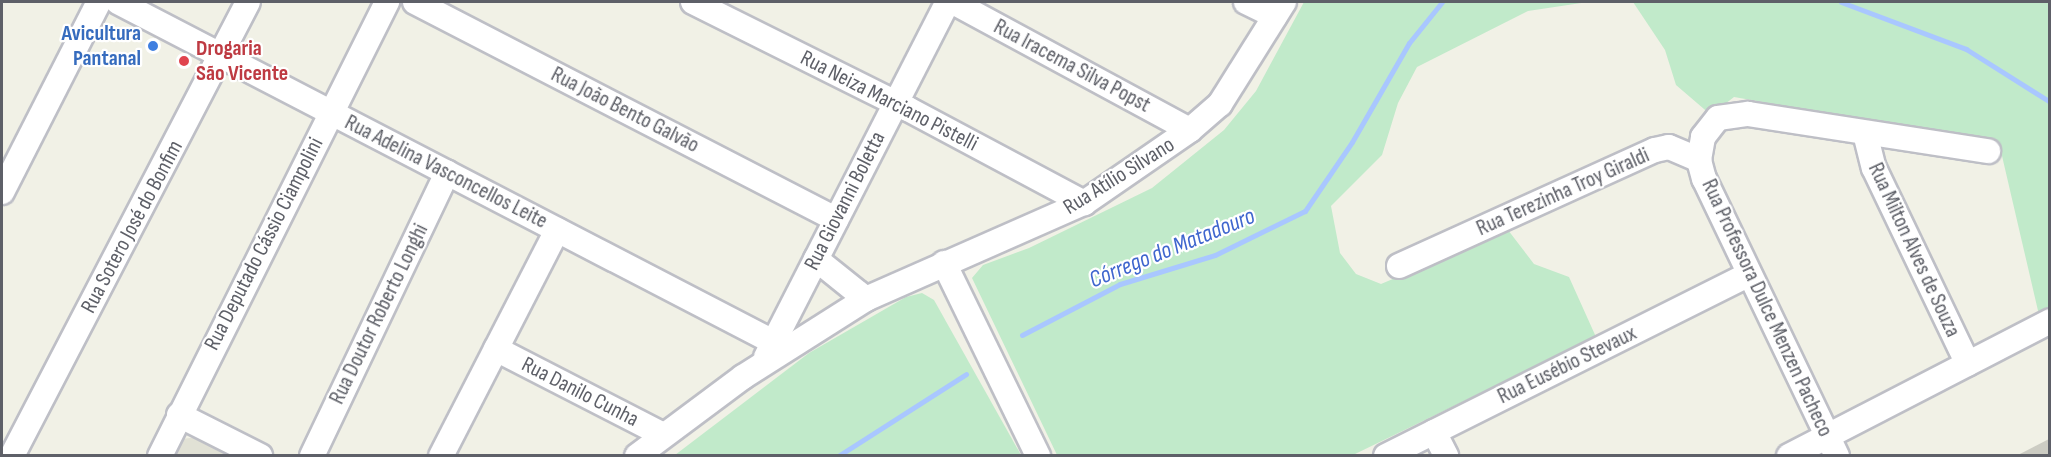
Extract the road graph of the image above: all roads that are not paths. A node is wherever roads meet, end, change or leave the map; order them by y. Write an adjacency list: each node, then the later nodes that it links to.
1 (99, 2): 19 (street)
2 (118, 2): 11 (street, Rua Adelina Vasconcellos Leite)
3 (249, 2): 11 (street, Rua Sotero José do Bonfim)
4 (387, 2): 13 (street, Rua Deputado Cássio Ciampolini)
5 (415, 2): 21 (street, Rua João Bento Galvão)
6 (693, 2): 12 (street, Rua Neiza Marciano Pistelli)
7 (948, 2): 12 (street, Rua Giovanni Boletta)
8 (953, 2): 14 (street, Rua Iracema Silva Popst)
9 (1246, 2): 10 (street)
10 (1280, 9): 14 (street, Rua Atílio Silvano)
11 (221, 55): 13 (street, Rua Adelina Vasconcellos Leite); 37 (street, Rua Sotero José do Bonfim)
12 (896, 103): 20 (street, Rua Neiza Marciano Pistelli); 21 (street, Rua Giovanni Boletta)
13 (331, 112): 18 (street, Rua Adelina Vasconcellos Leite); 33 (street, Rua Deputado Cássio Ciampolini)
14 (1190, 130): 20 (street, Rua Atílio Silvano)
15 (1865, 133): 16 (street); 17 (street); 31 (street, Rua Milton Alves de Souza)
16 (1988, 151)
17 (1699, 160): 25 (street, Rua Terezinha Troy Giraldi); 26 (street, Rua Professora Dulce Menzen Pacheco)
18 (447, 173): 22 (street, Rua Adelina Vasconcellos Leite); 40 (street, Rua Doutor Roberto Longhi)
19 (2, 192)
20 (1084, 203): 24 (street, Rua Atílio Silvano)
21 (836, 219): 23 (street, Rua Giovanni Boletta)
22 (557, 230): 29 (street, Rua Adelina Vasconcellos Leite); 30 (street)
23 (816, 259): 27 (street); 29 (street, Rua Giovanni Boletta)
24 (944, 263): 27 (street, Rua Atílio Silvano); 43 (street)
25 (1398, 266)
26 (1748, 275): 34 (street, Rua Eusébio Stevaux); 36 (street, Rua Professora Dulce Menzen Pacheco)
27 (867, 299): 32 (street, Rua Atílio Silvano)
28 (2049, 321): 31 (street)
29 (773, 342): 32 (street, Rua Giovanni Boletta)
30 (496, 349): 35 (street, Rua Danilo Cunha); 41 (street)
31 (1968, 364): 36 (street)
32 (760, 369): 35 (street, Rua Atílio Silvano)
33 (178, 415): 38 (street, Rua Deputado Cássio Ciampolini); 39 (street)
34 (1434, 432): 44 (street, Rua Eusébio Stevaux); 45 (street)
35 (663, 435): 42 (street, Rua Atílio Silvano)
36 (1832, 446): 46 (street)
37 (11, 447)
38 (160, 456)
39 (260, 456)
40 (312, 456)
41 (441, 456)
42 (637, 456)
43 (1038, 456)
44 (1386, 456)
45 (1446, 456)
46 (1789, 456)

